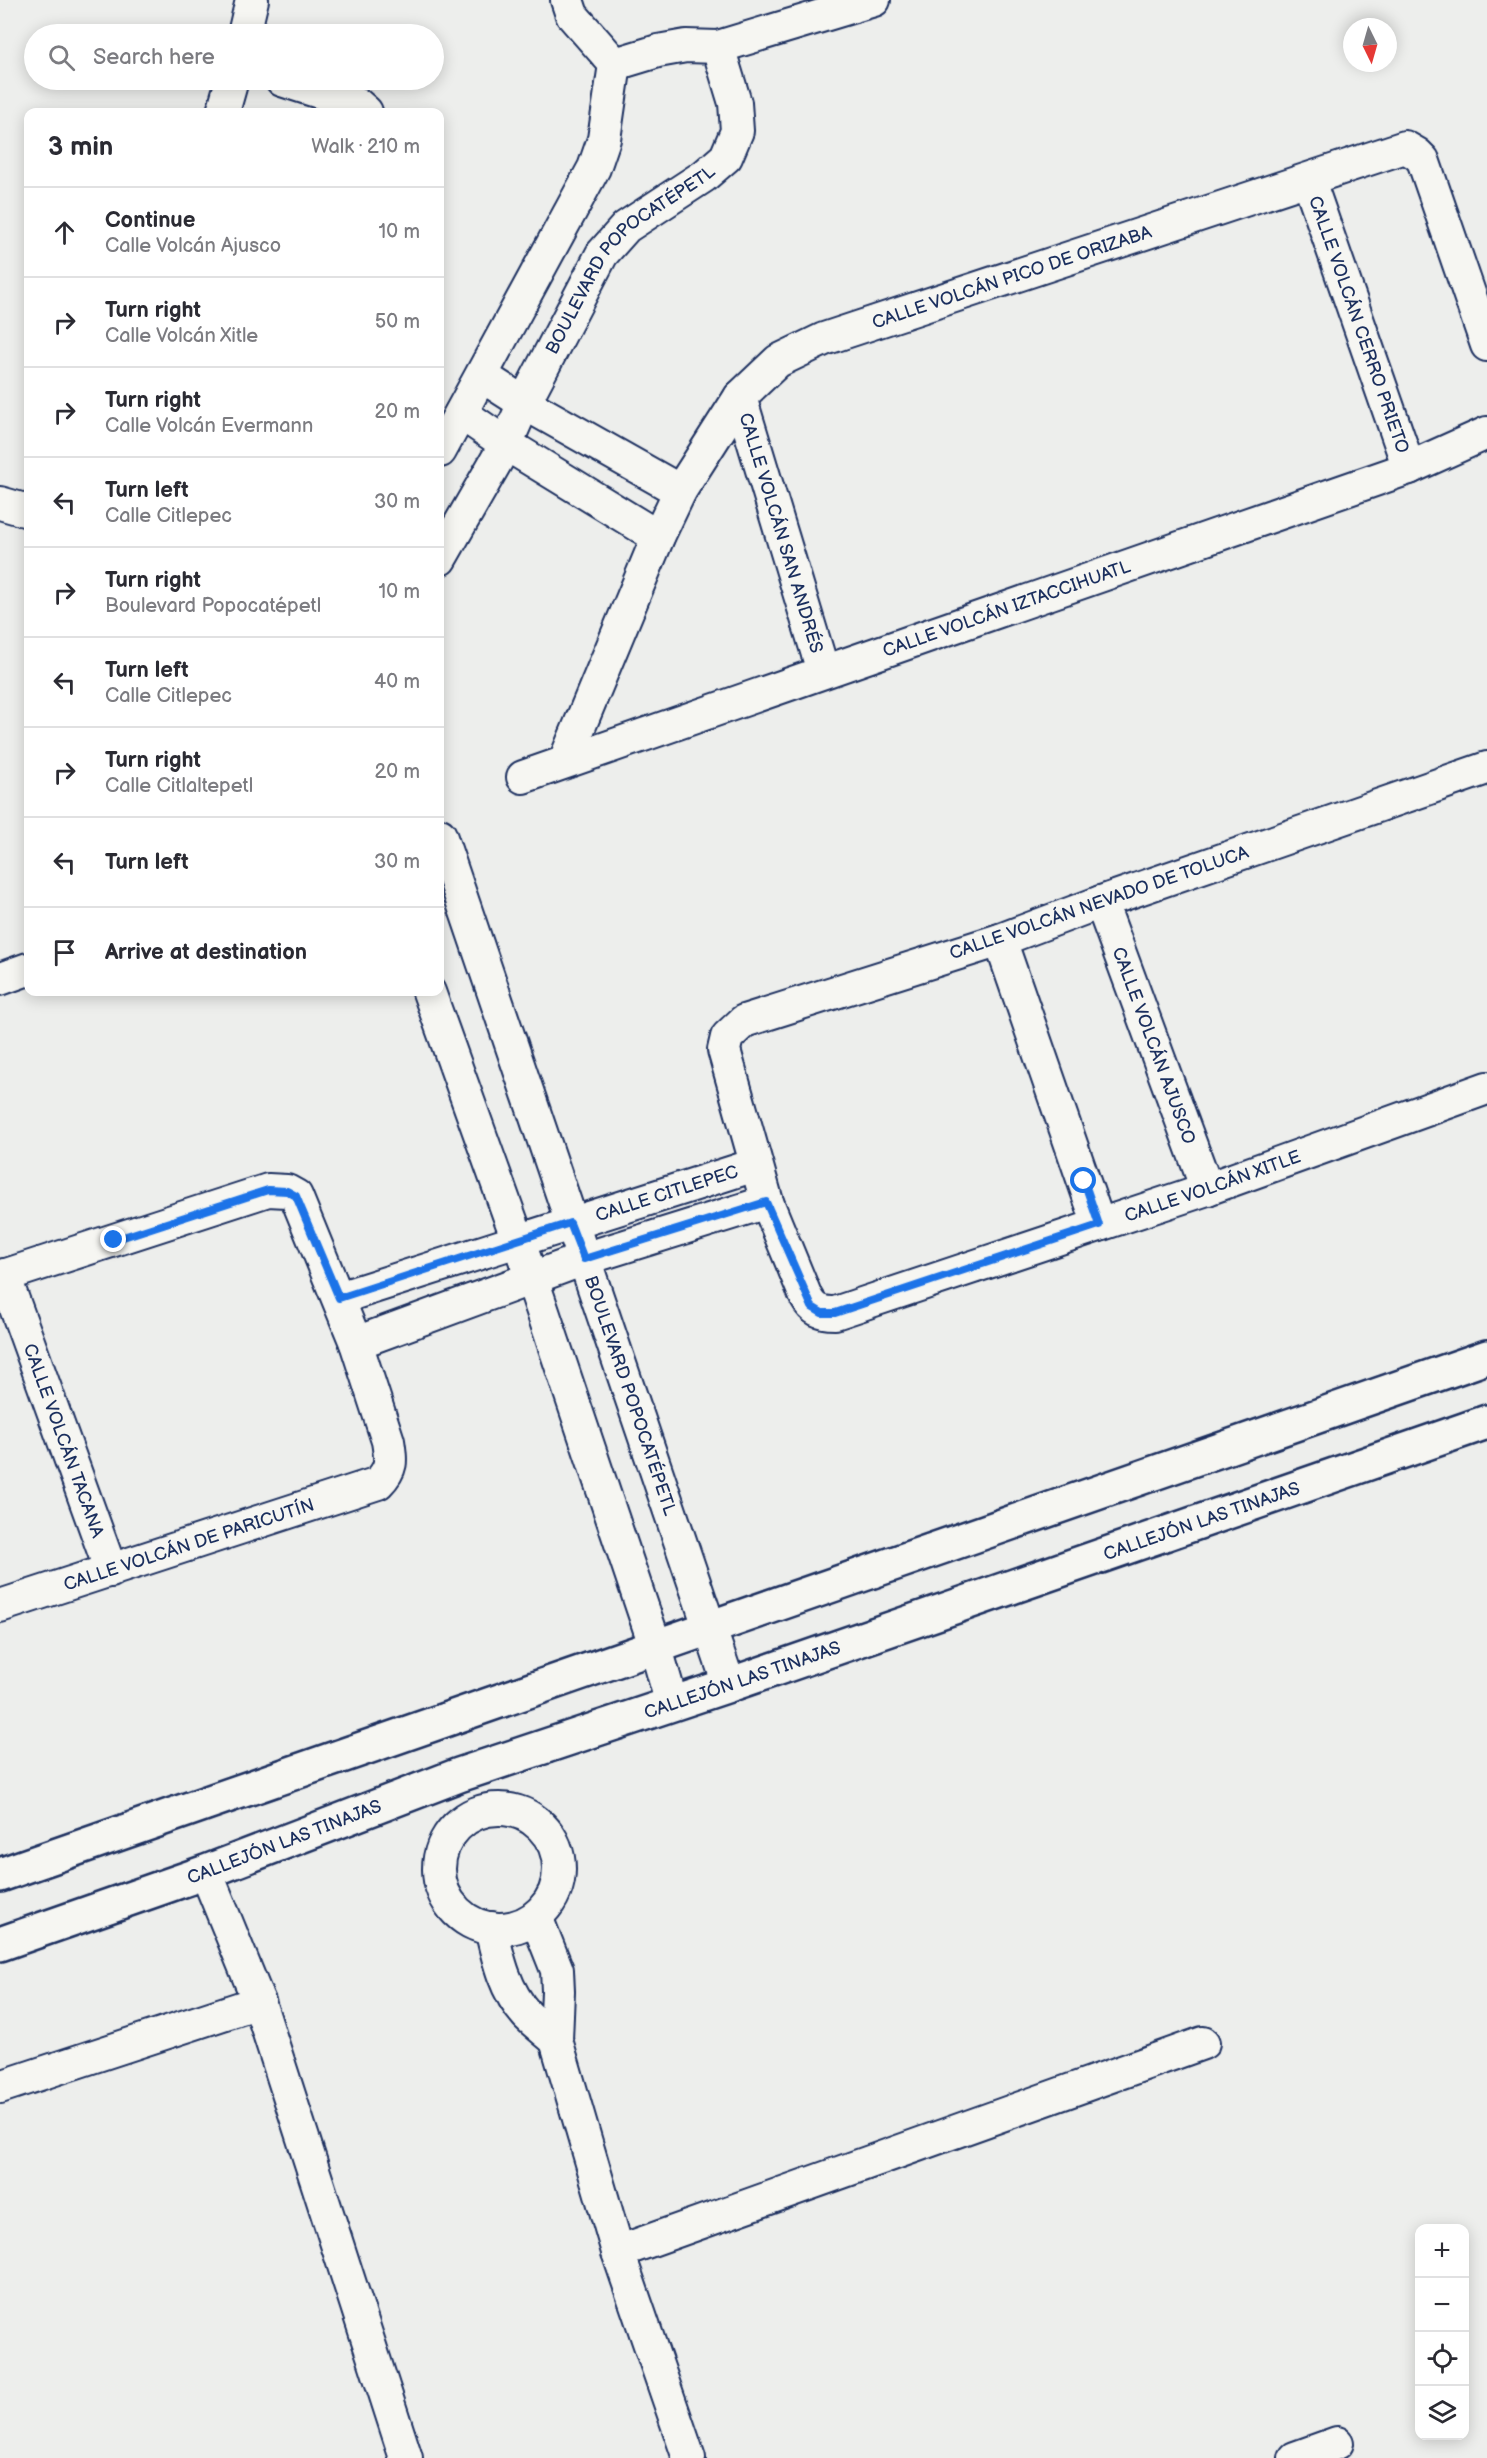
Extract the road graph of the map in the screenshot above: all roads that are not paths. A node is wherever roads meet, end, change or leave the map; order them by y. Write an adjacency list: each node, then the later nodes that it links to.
1 (252, 0): 4 (street)
2 (567, 0): 6 (street)
3 (874, 0): 5 (street)
4 (246, 24)
5 (718, 47): 6 (street); 15 (street, BOULEVARD POPOCATÉPETL)
6 (615, 64): 13 (street)
7 (229, 90): 9 (street)
8 (313, 90): 10 (street)
9 (224, 108)
10 (362, 108)
11 (1309, 181): 12 (street, CALLE VOLCÁN PICO DE ORIZABA); 14 (street, CALLE VOLCÁN PICO DE ORIZABA); 20 (street, CALLE VOLCÁN CERRO PRIETO)
12 (1487, 345)
13 (482, 376): 15 (street); 16 (street)
14 (740, 397): 21 (street, CALLE VOLCÁN PICO DE ORIZABA); 26 (street, CALLE VOLCÁN SAN ANDRÉS)
15 (524, 403): 19 (street, BOULEVARD POPOCATÉPETL); 21 (street)
16 (461, 413): 18 (street); 19 (street)
17 (1487, 433): 20 (street, CALLE VOLCÁN IZTACCIHUATL)
18 (444, 444)
19 (506, 444): 24 (street); 25 (street, BOULEVARD POPOCATÉPETL)
20 (1409, 468): 26 (street, CALLE VOLCÁN IZTACCIHUATL)
21 (680, 491): 24 (street, CALLE VOLCÁN PICO DE ORIZABA)
22 (0, 503): 23 (street)
23 (24, 510)
24 (658, 537): 27 (street, CALLE VOLCÁN PICO DE ORIZABA)
25 (444, 552)
26 (823, 671): 27 (street, CALLE VOLCÁN IZTACCIHUATL)
27 (565, 761): 29 (street, CALLE VOLCÁN IZTACCIHUATL)
28 (1487, 768): 31 (street, CALLE VOLCÁN NEVADO DE TOLUCA)
29 (523, 777)
30 (444, 847): 40 (street, BOULEVARD POPOCATÉPETL)
31 (1101, 902): 32 (street, CALLE VOLCÁN NEVADO DE TOLUCA); 38 (street, CALLE VOLCÁN AJUSCO)
32 (1000, 940): 37 (street, CALLE VOLCÁN NEVADO DE TOLUCA); 41 (street)
33 (24, 970): 34 (street)
34 (0, 979)
35 (430, 996): 42 (street)
36 (1487, 1088): 38 (street, CALLE VOLCÁN XITLE)
37 (755, 1165): 39 (street); 40 (street, CALLE CITLEPEC)
38 (1207, 1189): 41 (street, CALLE VOLCÁN XITLE)
39 (766, 1202): 41 (street, CALLE VOLCÁN XITLE); 43 (street, CALLE CITLEPEC)
40 (570, 1223): 42 (street, CALLE CITLEPEC); 43 (street, BOULEVARD POPOCATÉPETL)
41 (1099, 1225)
42 (518, 1242): 45 (street); 46 (street, CALLE CITLEPEC)
43 (584, 1259): 45 (street, CALLE CITLEPEC); 52 (street, BOULEVARD POPOCATÉPETL)
44 (2, 1276): 46 (street); 50 (street, CALLE VOLCÁN TACANA)
45 (532, 1279): 47 (street, CALLE CITLEPEC); 53 (street)
46 (339, 1298): 47 (street)
47 (357, 1343): 50 (street, CALLE VOLCÁN DE PARICUTÍN)
48 (1487, 1358): 52 (main road)
49 (1487, 1422): 54 (main road, CALLEJÓN LAS TINAJAS)
50 (111, 1571): 51 (street, CALLE VOLCÁN DE PARICUTÍN)
51 (1, 1604)
52 (710, 1626): 53 (main road); 54 (street, BOULEVARD POPOCATÉPETL)
53 (655, 1645): 55 (street); 59 (main road)
54 (729, 1685): 55 (main road, CALLEJÓN LAS TINAJAS)
55 (672, 1704): 56 (main road, CALLEJÓN LAS TINAJAS)
56 (459, 1775): 57 (street); 58 (main road, CALLEJÓN LAS TINAJAS)
57 (472, 1815): 60 (street); 61 (street)
58 (206, 1872): 62 (main road, CALLEJÓN LAS TINAJAS); 63 (street)
59 (0, 1875)
60 (536, 1917): 61 (street); 64 (street)
61 (491, 1928): 64 (street)
62 (0, 1944)
63 (259, 2002): 66 (street); 69 (street)
64 (556, 2040): 67 (street)
65 (1203, 2043): 67 (street)
66 (0, 2087)
67 (618, 2252): 70 (street)
68 (1337, 2443): 71 (street)
69 (406, 2458)
70 (689, 2458)
71 (1295, 2458)

